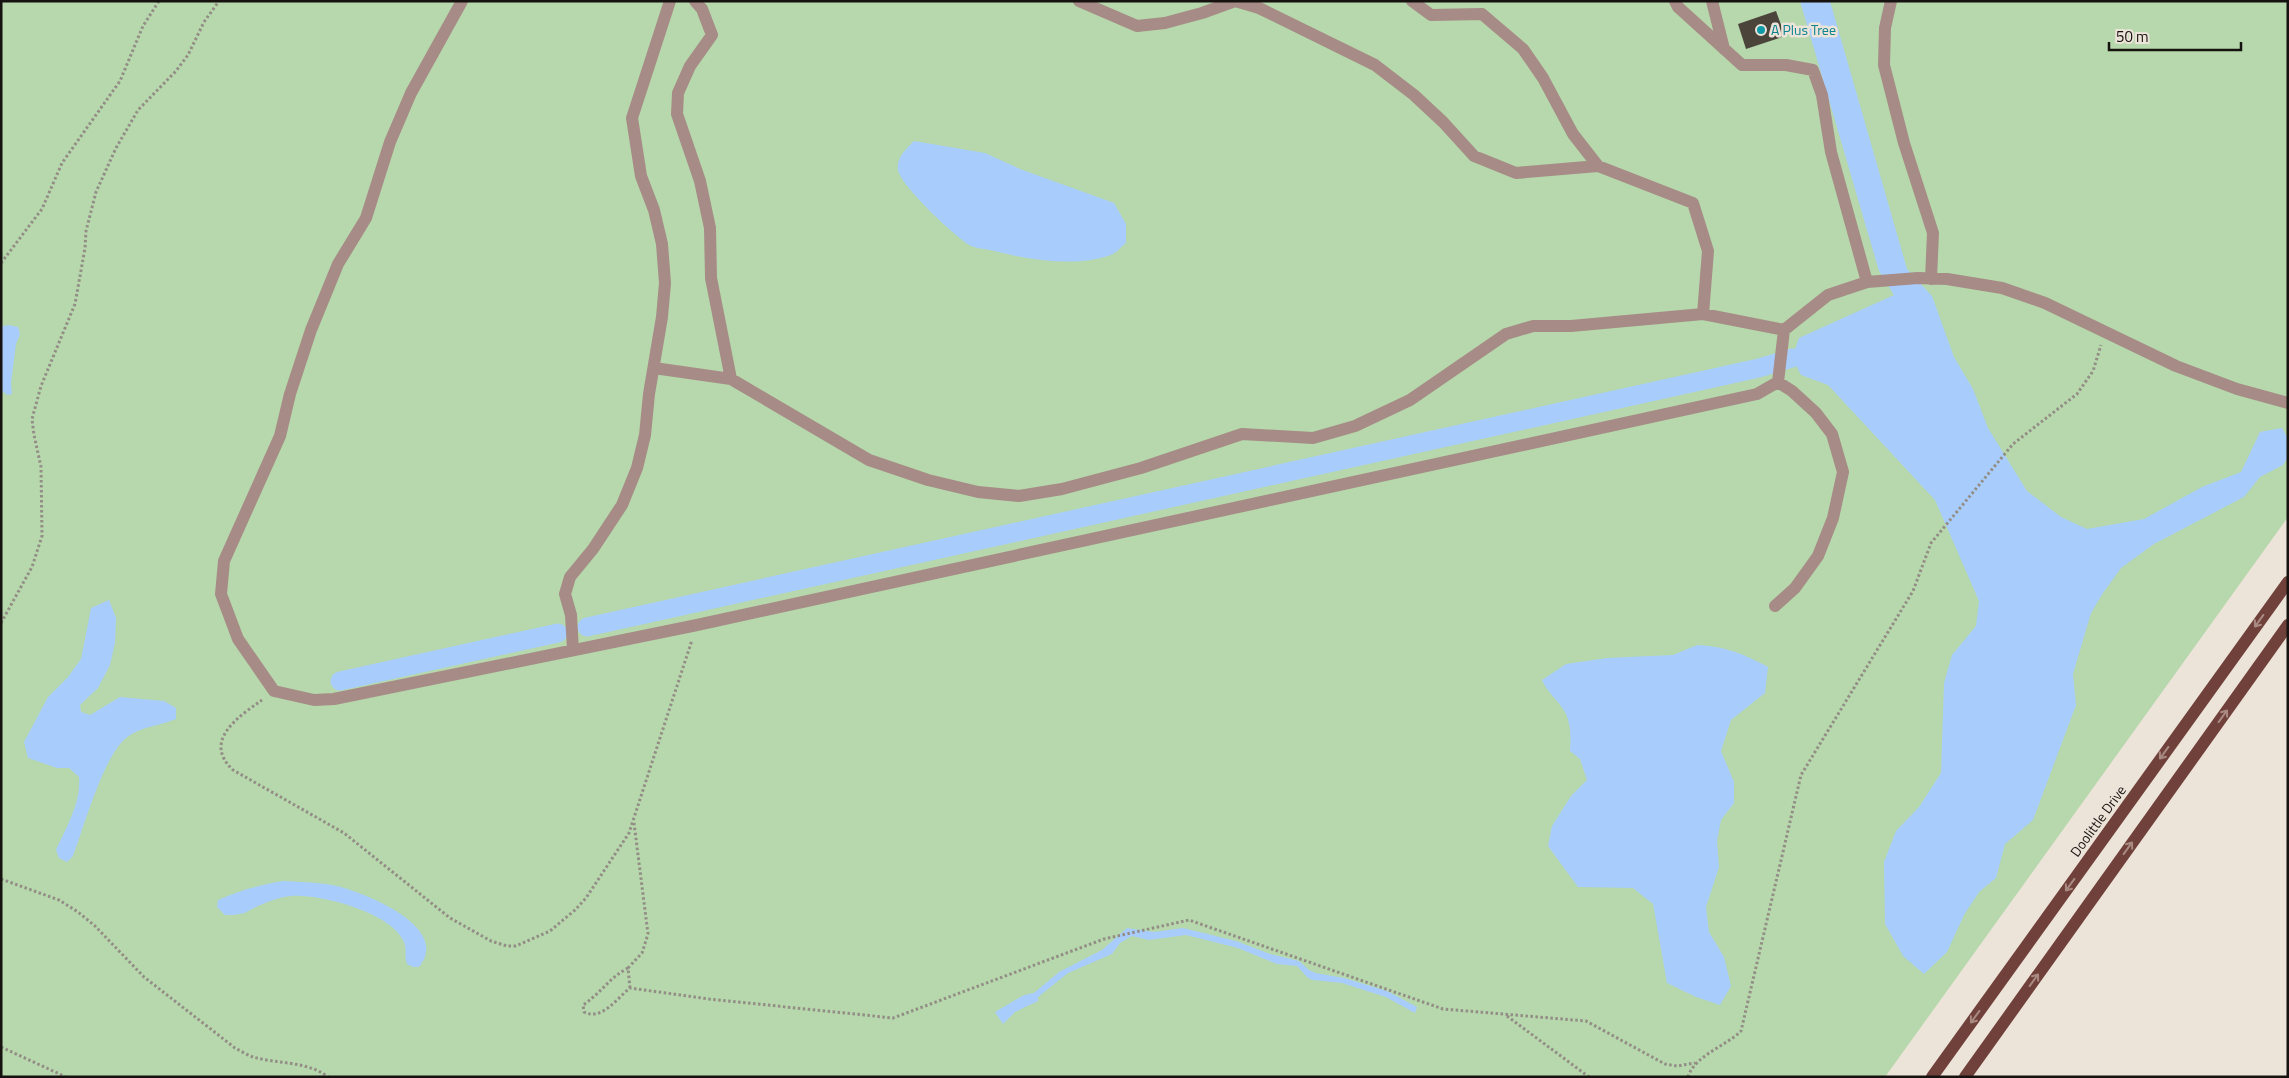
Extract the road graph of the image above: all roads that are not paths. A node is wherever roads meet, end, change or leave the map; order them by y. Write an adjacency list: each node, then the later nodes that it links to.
1 (462, 1): 22 (lane)
2 (670, 1): 15 (lane)
3 (695, 1): 16 (lane)
4 (1079, 1): 10 (lane)
5 (1412, 1): 10 (lane)
6 (1675, 1): 9 (lane)
7 (1712, 1): 9 (lane)
8 (1891, 1): 11 (lane)
9 (1724, 49): 12 (lane)
10 (1598, 166): 13 (lane)
11 (1931, 279): 12 (lane); 18 (lane)
12 (1873, 282): 14 (lane)
13 (1703, 314): 14 (lane); 16 (lane)
14 (1784, 330): 17 (lane)
15 (654, 368): 16 (lane); 22 (lane)
16 (731, 379)
17 (1778, 382): 20 (lane); 22 (lane)
18 (2288, 404)
19 (2288, 582): 23 (main road, Doolittle Drive, one-way to 23)
20 (1775, 606)
21 (2288, 626): 24 (main road, one-way to 21)
22 (574, 650)
23 (1932, 1077)
24 (1965, 1077)

